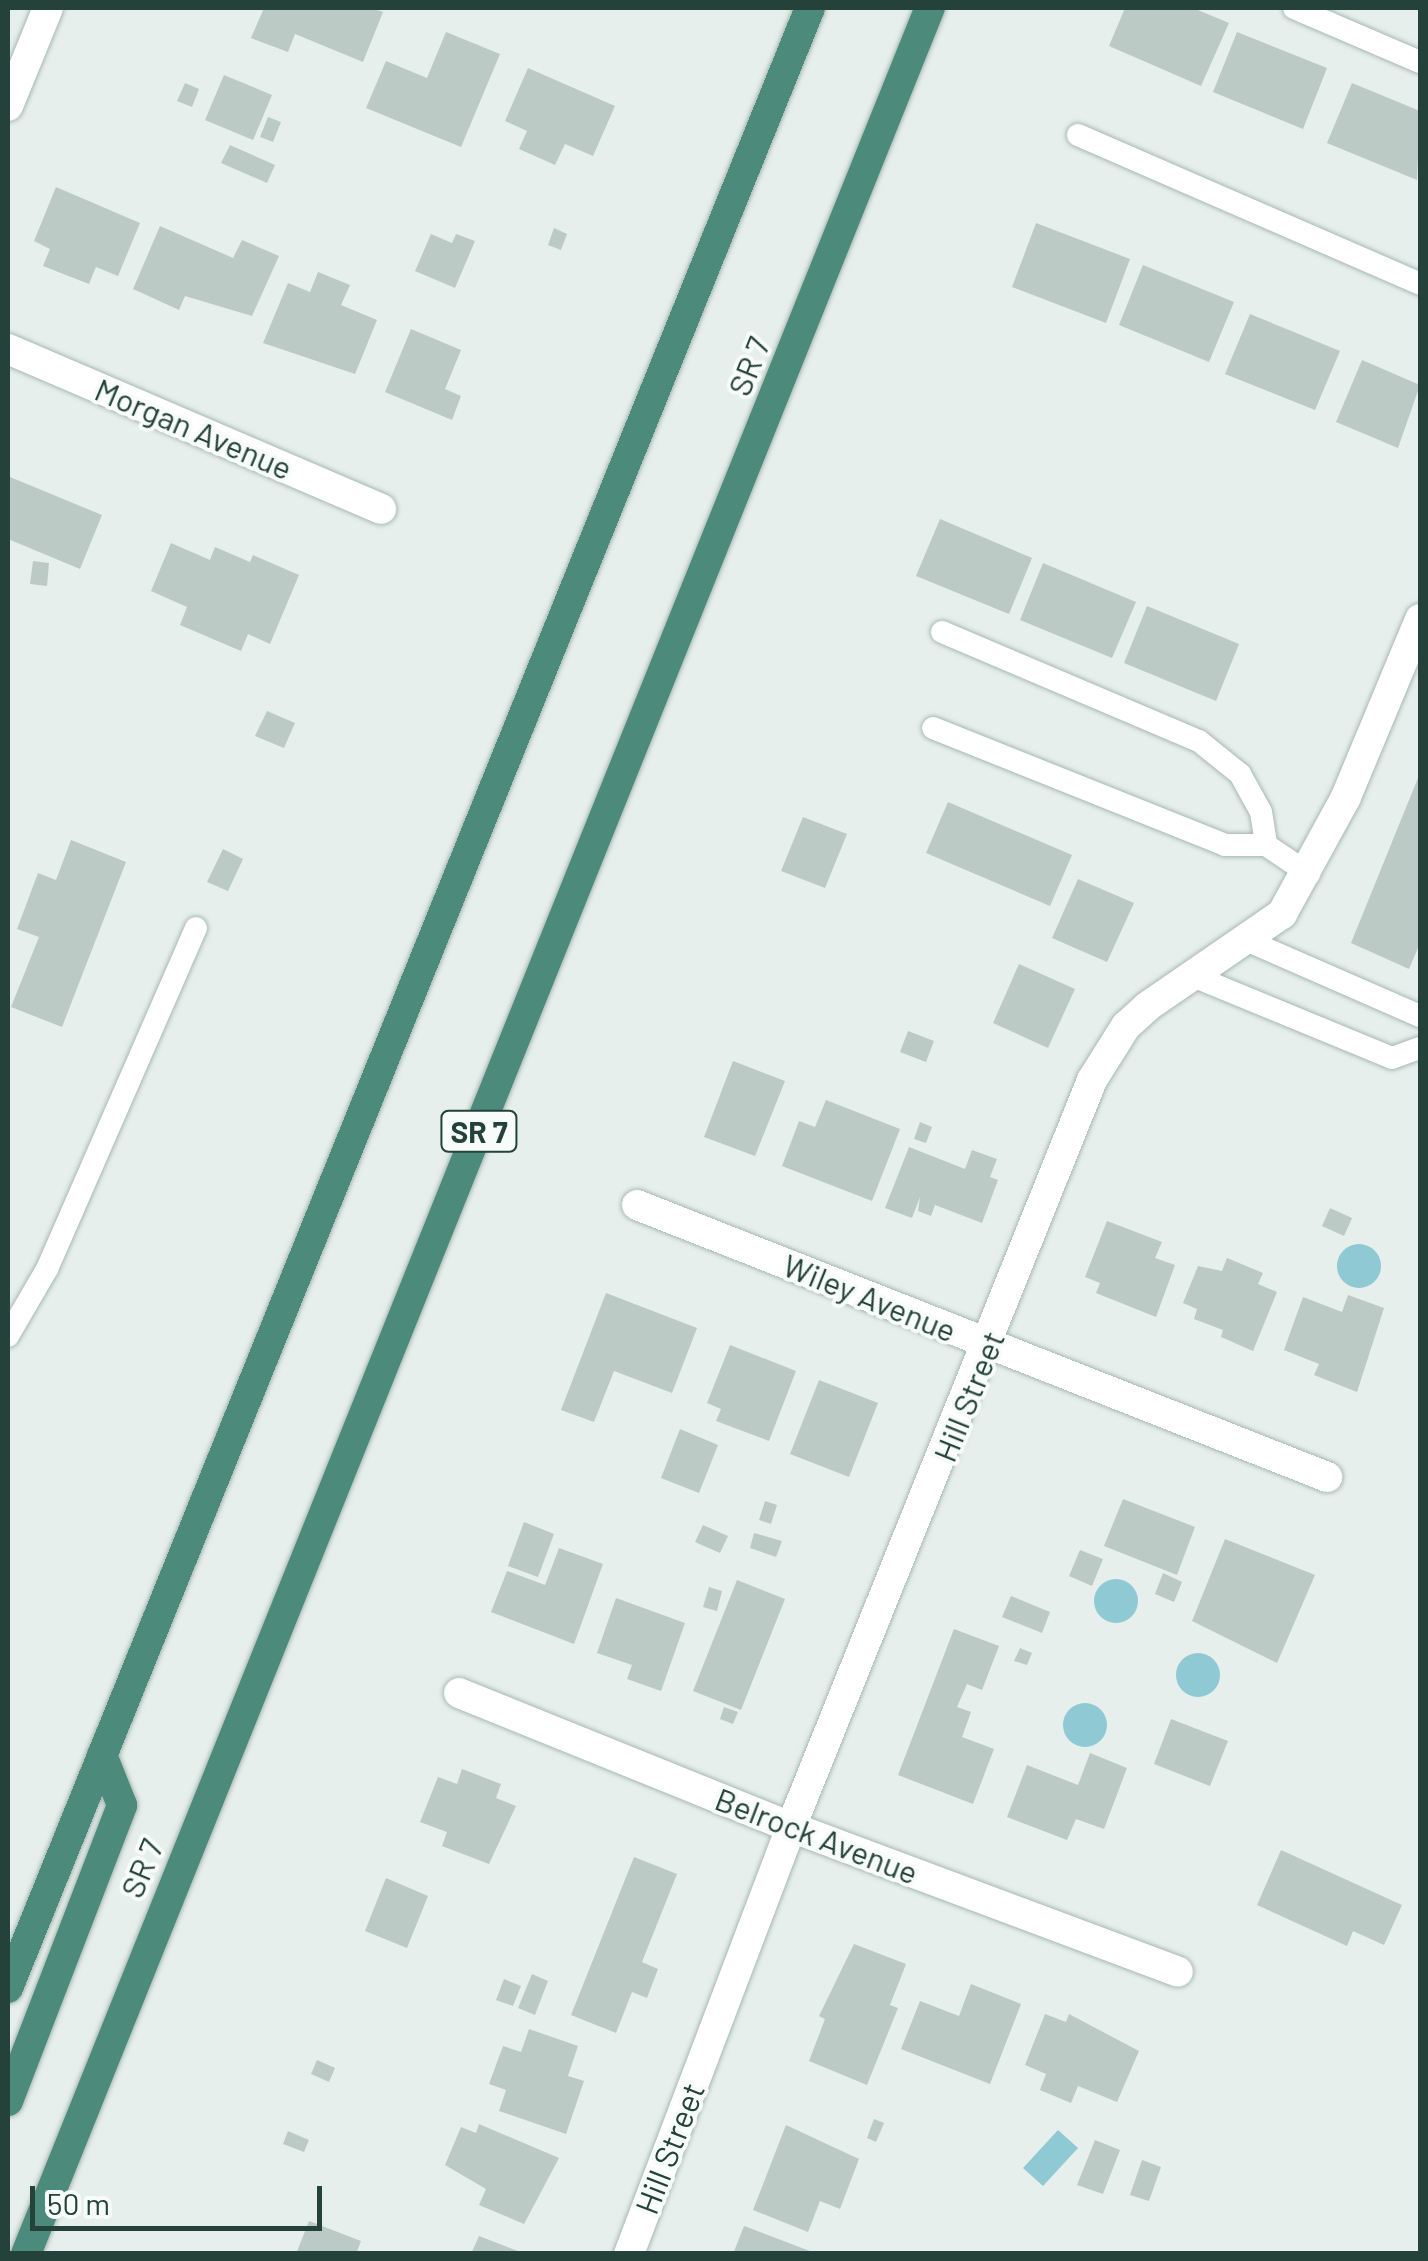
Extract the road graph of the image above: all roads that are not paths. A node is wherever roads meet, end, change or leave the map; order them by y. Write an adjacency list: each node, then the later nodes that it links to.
1 (48, 8): 6 (street)
2 (810, 8): 26 (highway)
3 (930, 8): 31 (highway, SR 7 / SR 7)
4 (1294, 8): 5 (lane)
5 (1420, 62)
6 (8, 106)
7 (1078, 135): 8 (lane)
8 (1420, 284)
9 (8, 349): 10 (street, Morgan Avenue)
10 (380, 509)
11 (1420, 619): 15 (street, Hill Street)
12 (942, 632): 14 (lane)
13 (933, 728): 14 (lane)
14 (1266, 845): 15 (lane)
15 (1310, 874): 17 (street, Hill Street)
16 (196, 928): 22 (lane)
17 (1246, 940): 18 (street, Hill Street); 19 (lane)
18 (1193, 976): 20 (lane); 23 (street, Hill Street)
19 (1420, 1016)
20 (1420, 1048)
21 (637, 1205): 23 (street, Wiley Avenue)
22 (8, 1336)
23 (990, 1344): 24 (street, Wiley Avenue); 27 (street, Hill Street)
24 (1326, 1477)
25 (459, 1693): 27 (street, Belrock Avenue)
26 (102, 1754): 29 (highway); 30 (highway)
27 (791, 1827): 28 (street, Belrock Avenue); 32 (street, Hill Street)
28 (1178, 1972)
29 (8, 1988)
30 (8, 2100)
31 (26, 2254)
32 (629, 2254)

